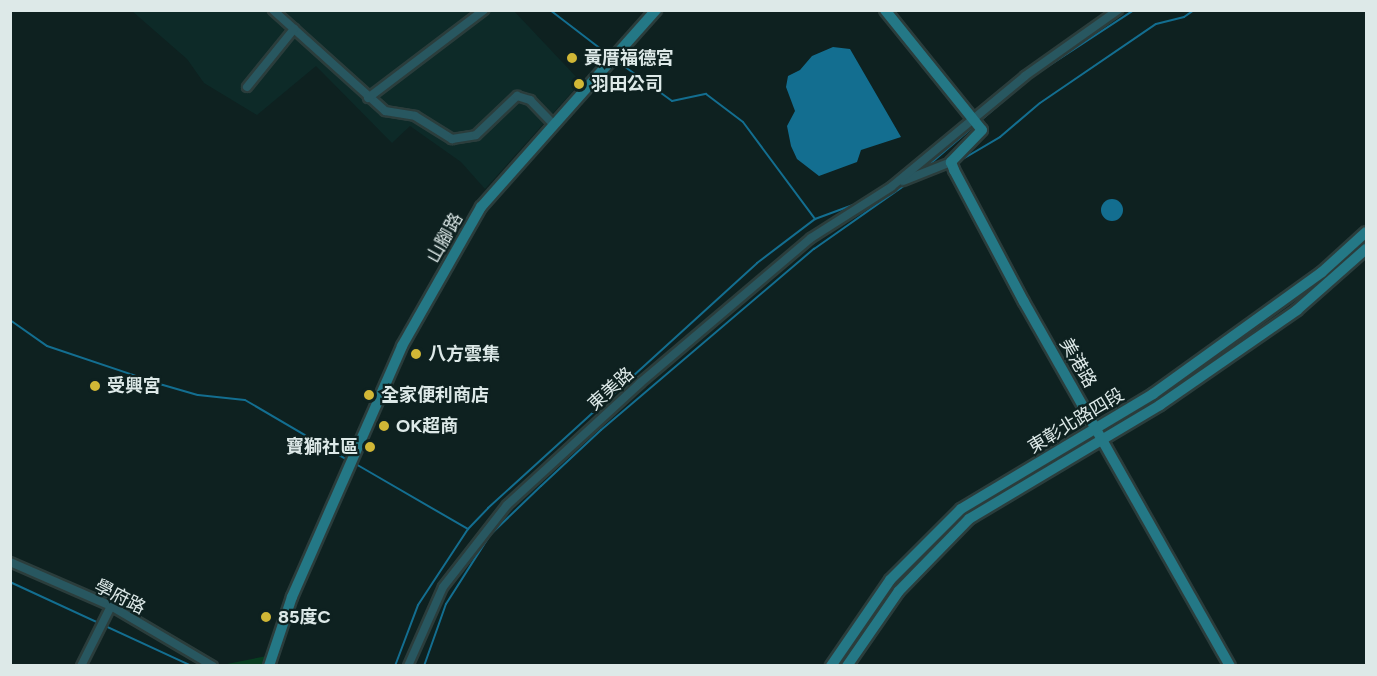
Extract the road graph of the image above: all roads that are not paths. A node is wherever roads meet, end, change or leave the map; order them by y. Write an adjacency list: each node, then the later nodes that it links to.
1 (484, 10): 8 (street)
2 (656, 10): 10 (street, 山腳路)
3 (885, 10): 9 (street)
4 (1118, 10): 9 (street)
5 (278, 12): 6 (street)
6 (294, 29): 7 (street); 8 (street)
7 (247, 87)
8 (368, 98): 10 (street)
9 (975, 119): 11 (street); 12 (street)
10 (554, 125): 21 (street, 山腳路)
11 (953, 166): 12 (street); 15 (street, 美港路)
12 (891, 187): 22 (street, 東美路)
13 (1366, 232): 15 (street, 東彰北路四段)
14 (1366, 249): 16 (street, 東彰北路四段)
15 (1097, 428): 16 (street, 美港路); 23 (street, 東彰北路四段)
16 (1103, 440): 24 (street, 東彰北路四段); 25 (street, 美港路)
17 (10, 562): 18 (street, 學府路)
18 (111, 606): 19 (street); 20 (street, 學府路)
19 (81, 666)
20 (213, 666)
21 (269, 666)
22 (408, 666)
23 (831, 666)
24 (847, 666)
25 (1230, 666)

